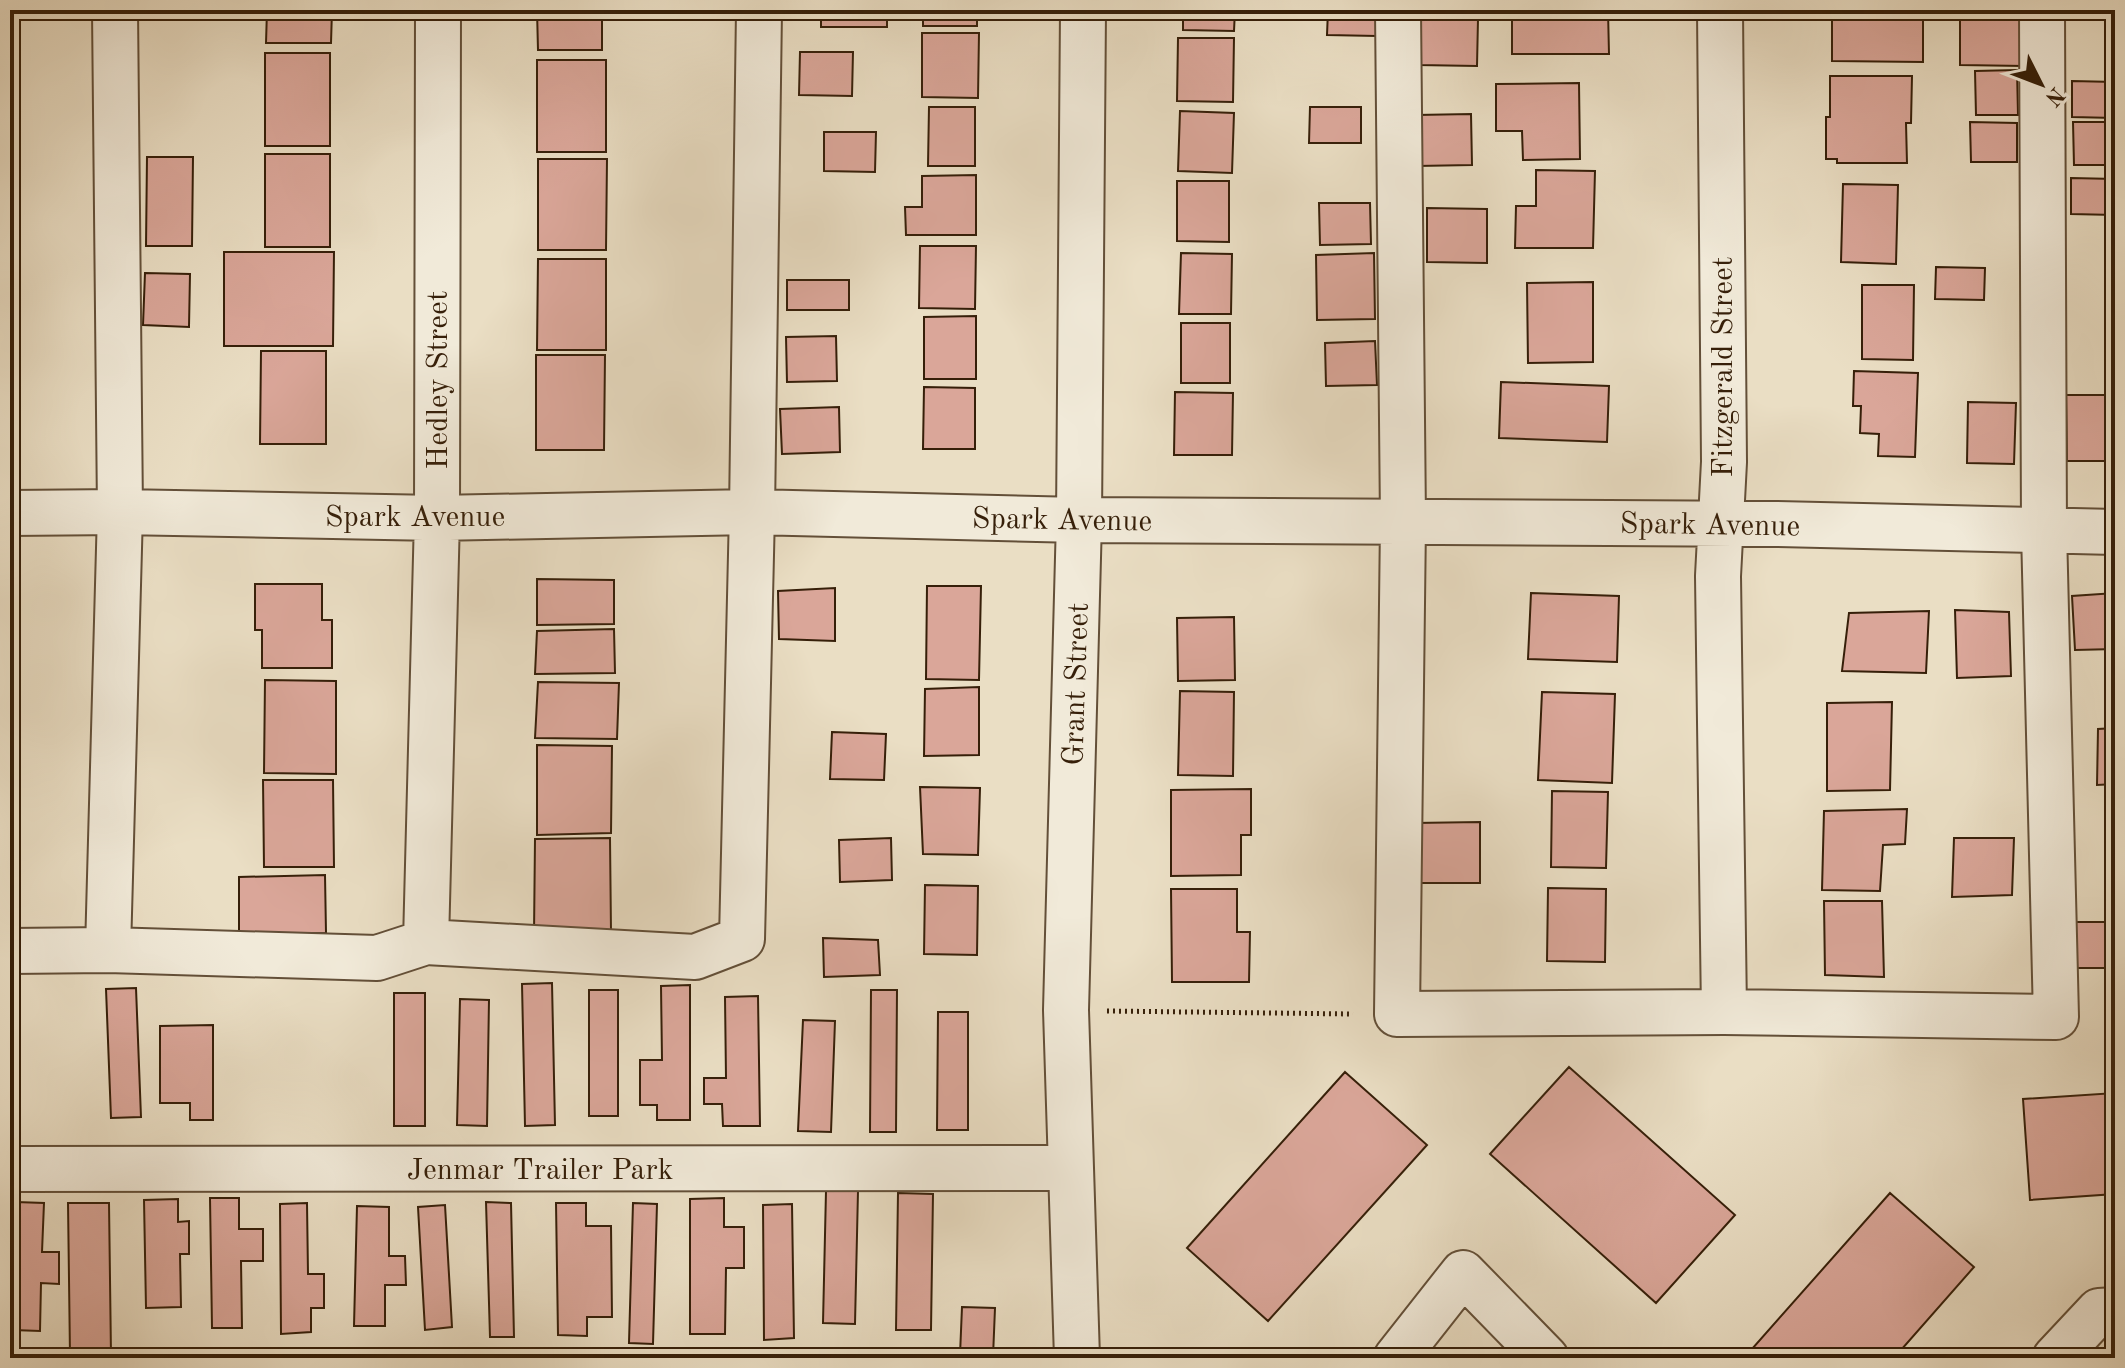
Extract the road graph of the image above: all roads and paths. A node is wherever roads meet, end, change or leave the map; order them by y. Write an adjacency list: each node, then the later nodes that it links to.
1 (115, 10): 8 (street)
2 (438, 10): 11 (street, Hedley Street)
3 (759, 10): 9 (street)
4 (1083, 10): 12 (street, Grant Street)
5 (1398, 10): 13 (street)
6 (1720, 10): 14 (street, Fitzgerald Street)
7 (2042, 10): 15 (street)
8 (120, 512): 10 (street, Spark Avenue); 11 (street, Spark Avenue); 18 (street)
9 (752, 512): 11 (street, Spark Avenue); 12 (street, Spark Avenue); 17 (street)
10 (10, 513)
11 (437, 518): 17 (street, Hedley Street)
12 (1079, 520): 13 (street, Spark Avenue); 23 (street, Grant Street)
13 (1403, 522): 14 (street, Spark Avenue); 22 (street)
14 (1719, 525): 15 (street, Spark Avenue); 21 (street, Fitzgerald Street)
15 (2044, 531): 16 (street, Spark Avenue); 21 (street)
16 (2115, 532)
17 (426, 942): 18 (street)
18 (108, 950): 19 (street)
19 (10, 951)
20 (1120, 1011): 22 (path)
21 (1724, 1012): 22 (street)
22 (1397, 1014)
23 (1070, 1168): 24 (street, Jenmar Trailer Park); 26 (street, Grant Street)
24 (10, 1169)
25 (2115, 1310): 29 (street)
26 (1077, 1358)
27 (1396, 1358): 28 (street)
28 (1546, 1358)
29 (2055, 1358)

